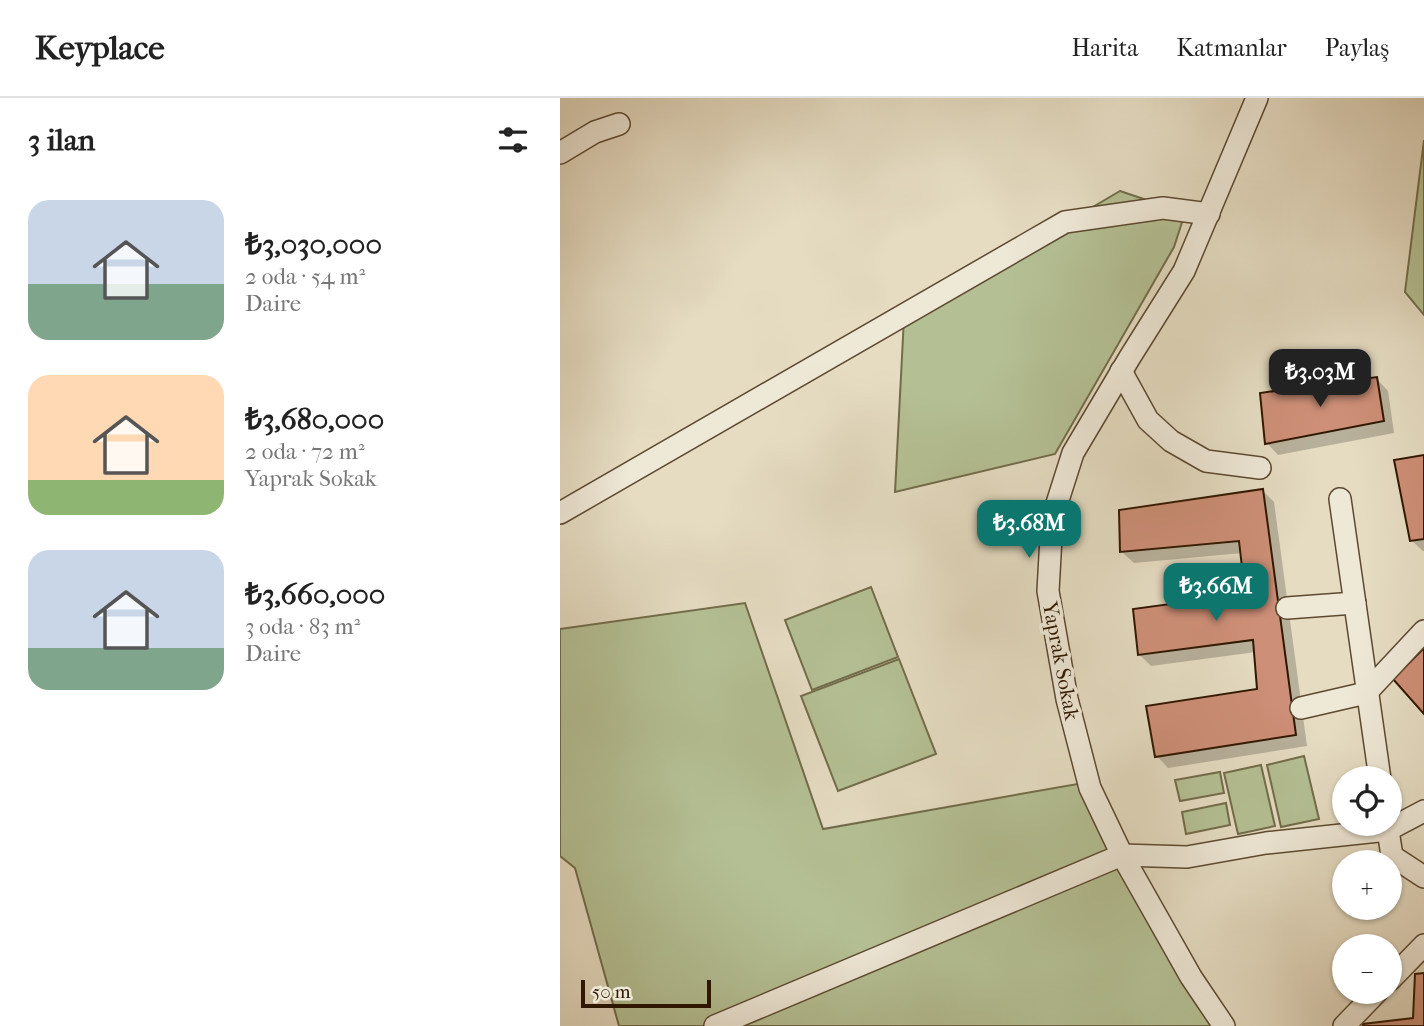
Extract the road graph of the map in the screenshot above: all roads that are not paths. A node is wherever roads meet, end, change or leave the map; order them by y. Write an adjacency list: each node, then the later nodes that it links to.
1 (1257, 98): 4 (street, Yaprak Sokak)
2 (619, 124): 3 (street)
3 (560, 153)
4 (1209, 214): 5 (street, Yaprak Sokak); 8 (street)
5 (1121, 372): 6 (street); 19 (street, Yaprak Sokak)
6 (1260, 468)
7 (1340, 499): 9 (street)
8 (560, 513)
9 (1355, 603): 10 (street); 12 (street)
10 (1287, 608)
11 (1424, 631): 12 (street)
12 (1366, 693): 13 (street); 14 (street)
13 (1301, 708)
14 (1378, 766)
15 (1424, 811): 16 (street)
16 (1402, 821)
17 (1332, 834): 19 (street)
18 (1389, 836): 20 (street)
19 (1122, 855): 24 (street); 25 (street, Yaprak Sokak)
20 (1424, 877)
21 (1424, 944): 22 (street)
22 (1402, 967)
23 (1365, 1004): 26 (street)
24 (715, 1026)
25 (1224, 1026)
26 (1344, 1026)

